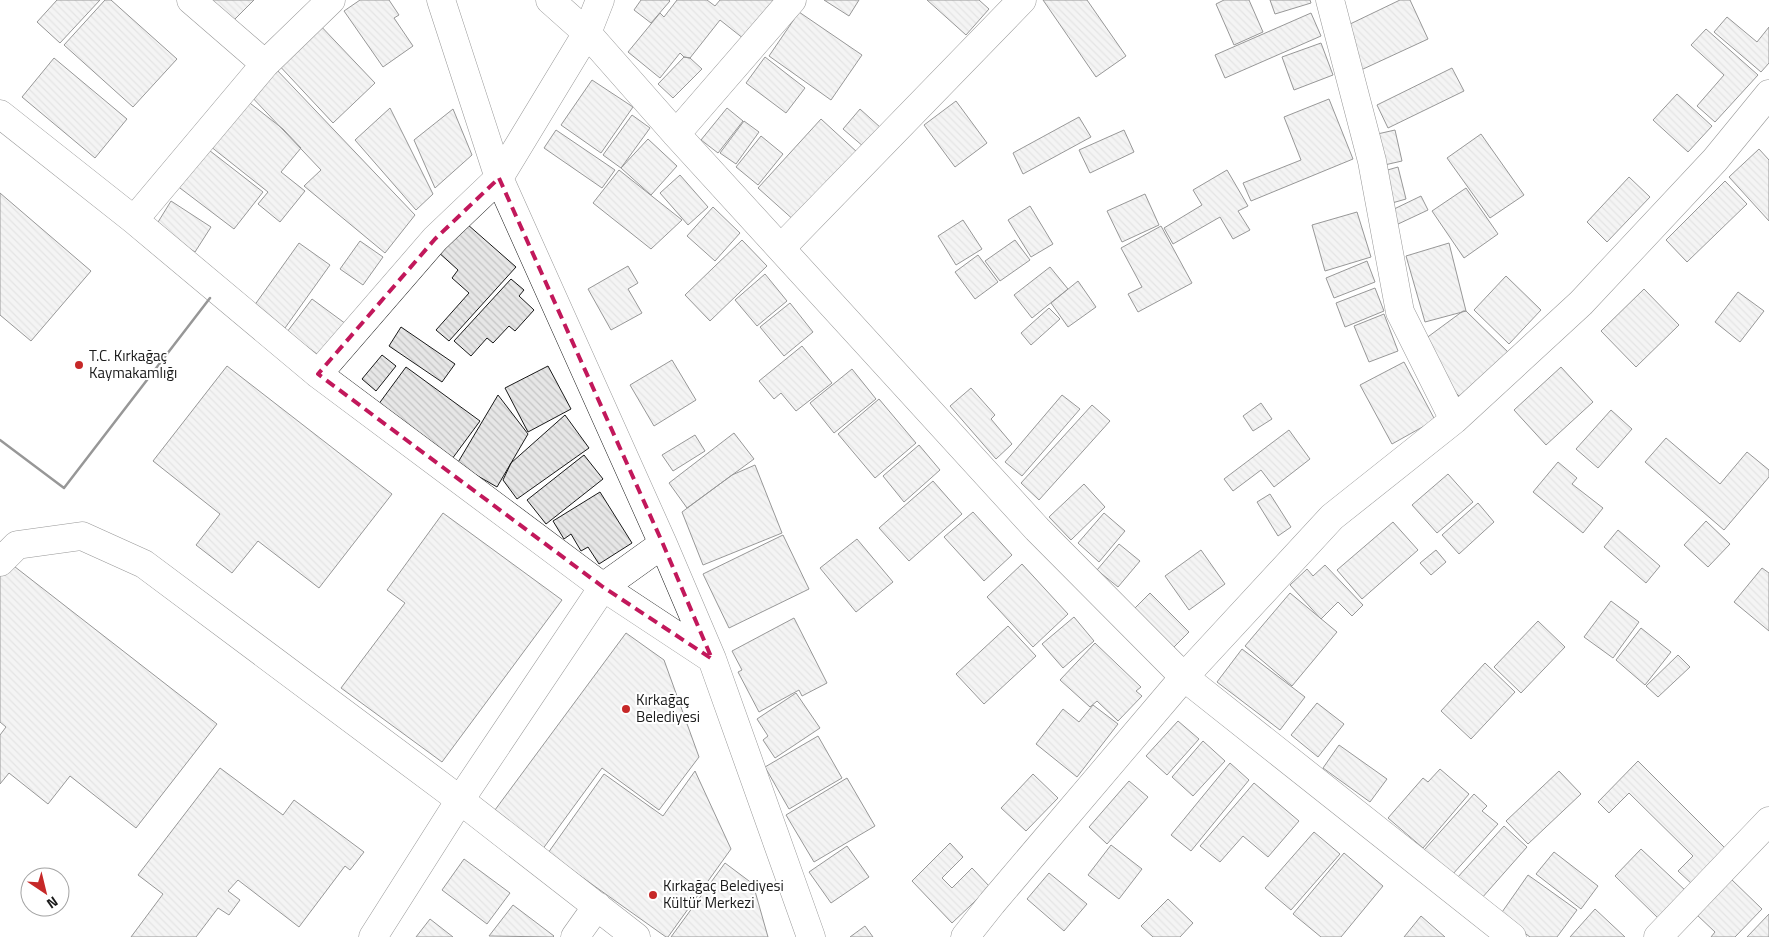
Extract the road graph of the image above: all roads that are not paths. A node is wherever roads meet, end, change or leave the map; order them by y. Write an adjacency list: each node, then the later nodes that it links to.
1 (192, 0): 10 (street)
2 (331, 0): 10 (street)
3 (441, 0): 14 (street)
4 (550, 0): 9 (street)
5 (600, 0): 9 (street)
6 (792, 0): 13 (street)
7 (1022, 0): 16 (street)
8 (1330, 0): 18 (street)
9 (587, 33): 13 (street); 14 (street)
10 (265, 64): 15 (street)
11 (1769, 94): 18 (street)
12 (0, 114): 15 (street)
13 (676, 134): 16 (street)
14 (499, 178): 17 (street); 19 (street)
15 (134, 220): 17 (street)
16 (781, 248): 23 (street)
17 (318, 374): 21 (street)
18 (1454, 420): 23 (street)
19 (663, 544): 21 (street); 22 (street)
20 (0, 562): 24 (street)
21 (603, 587): 22 (street); 24 (street)
22 (712, 659): 30 (street)
23 (1184, 677): 31 (street); 32 (street)
24 (460, 800): 26 (street); 27 (street)
25 (1769, 821): 33 (street)
26 (597, 906): 28 (street); 29 (street)
27 (373, 937)
28 (574, 937)
29 (636, 937)
30 (811, 937)
31 (965, 937)
32 (1512, 937)
33 (1658, 937)

